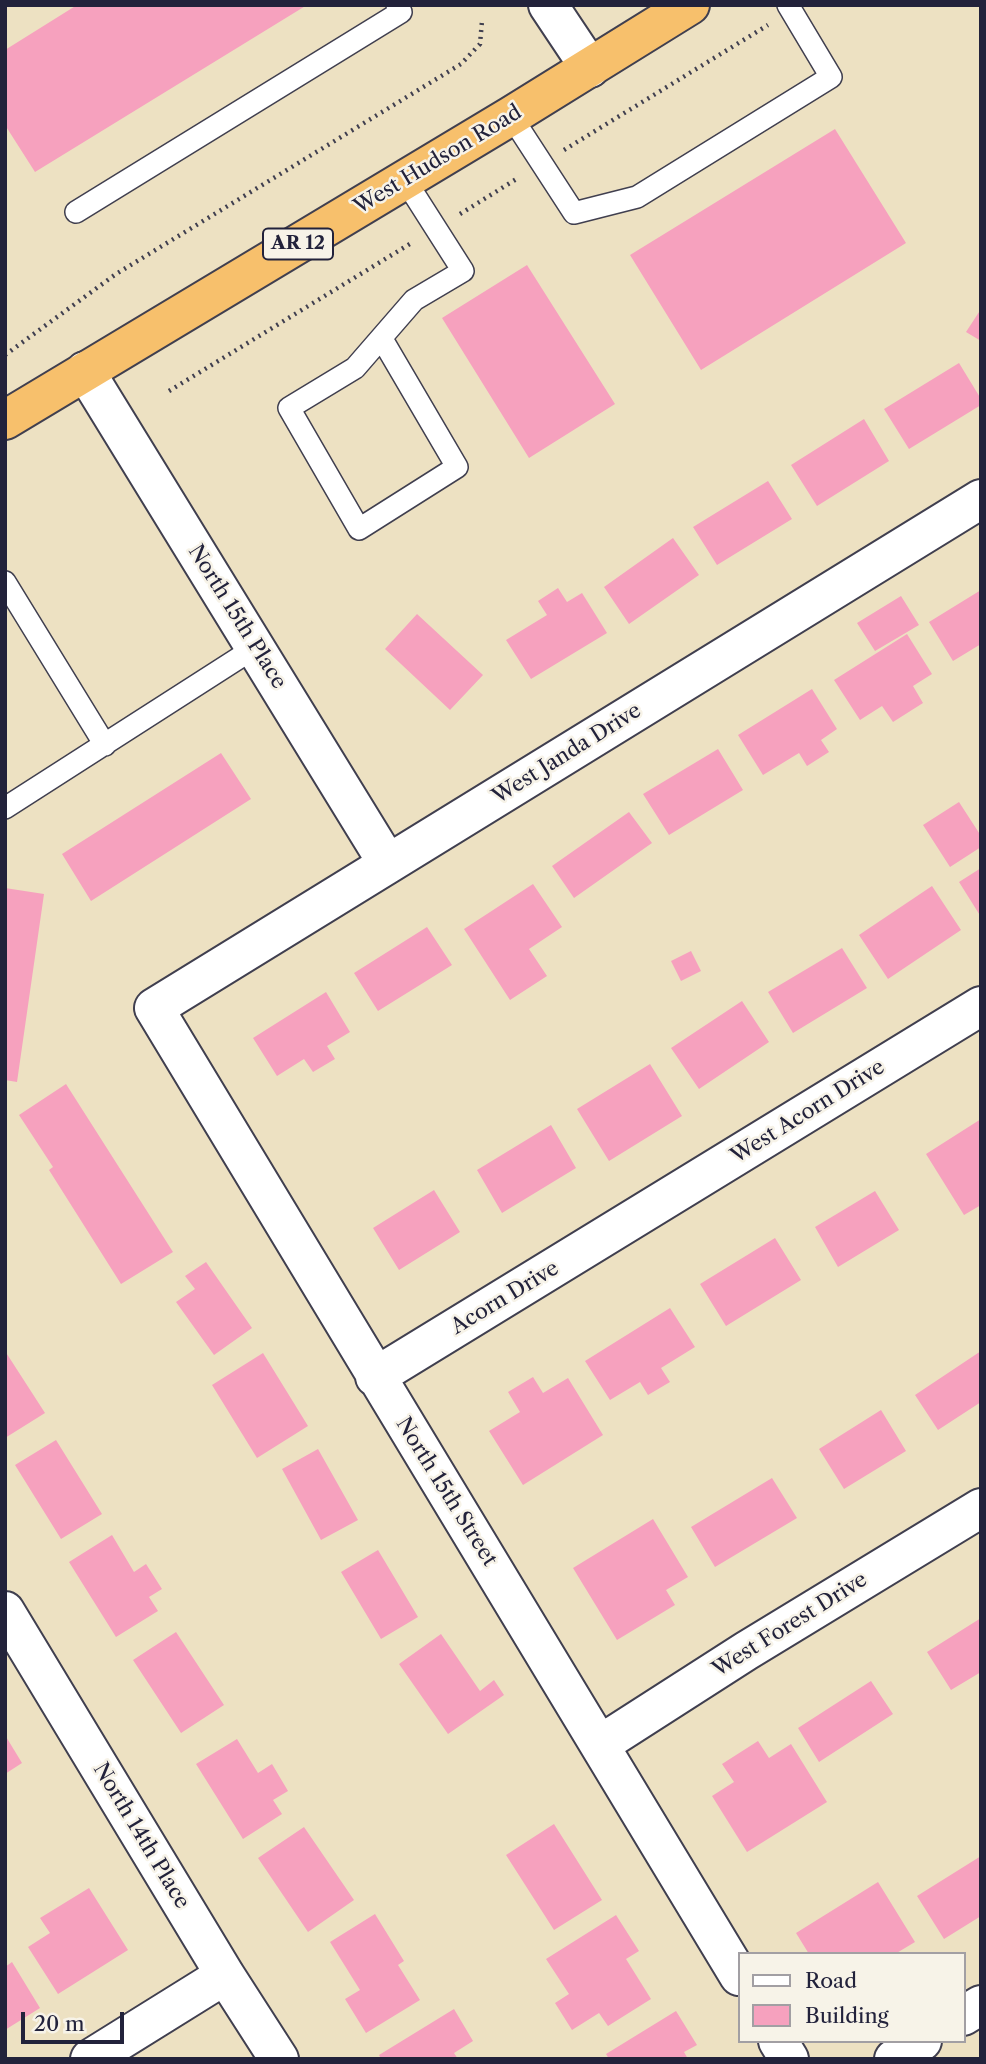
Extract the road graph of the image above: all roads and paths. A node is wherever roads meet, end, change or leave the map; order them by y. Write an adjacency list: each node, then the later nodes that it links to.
1 (397, 5): 10 (lane)
2 (548, 5): 6 (street)
3 (690, 5): 6 (highway, West Hudson Road / AR 12)
4 (789, 8): 8 (path); 8 (lane)
5 (482, 21): 13 (path)
6 (590, 68): 7 (highway, West Hudson Road / AR 12)
7 (511, 116): 8 (lane); 9 (highway, West Hudson Road / AR 12)
8 (542, 163): 11 (path)
9 (405, 180): 11 (lane); 14 (highway, West Hudson Road / AR 12)
10 (76, 212)
11 (436, 228): 12 (lane); 15 (path)
12 (382, 339): 12 (lane)
13 (5, 355)
14 (85, 372): 16 (highway, West Hudson Road / AR 12); 19 (street, North 15th Place)
15 (169, 391)
16 (5, 420)
17 (981, 499): 22 (street, West Janda Drive)
18 (5, 582): 20 (lane)
19 (256, 647): 20 (lane); 22 (street, North 15th Place)
20 (105, 745): 21 (lane)
21 (5, 807)
22 (388, 864): 24 (street, West Janda Drive)
23 (981, 1006): 25 (street, West Acorn Drive)
24 (154, 1008): 26 (street, North 15th Street)
25 (635, 1219): 26 (street, Acorn Drive)
26 (375, 1377): 29 (street, North 15th Street)
27 (981, 1508): 29 (street, West Forest Drive)
28 (7, 1619): 31 (street, North 14th Place)
29 (601, 1744): 30 (street, North 15th Street)
30 (738, 1974)
31 (225, 1975): 36 (street); 37 (street, North 14th Place)
32 (981, 2005): 33 (street)
33 (965, 2015)
34 (779, 2043): 38 (street)
35 (919, 2043): 39 (street)
36 (90, 2059)
37 (279, 2059)
38 (789, 2059)
39 (894, 2059)

